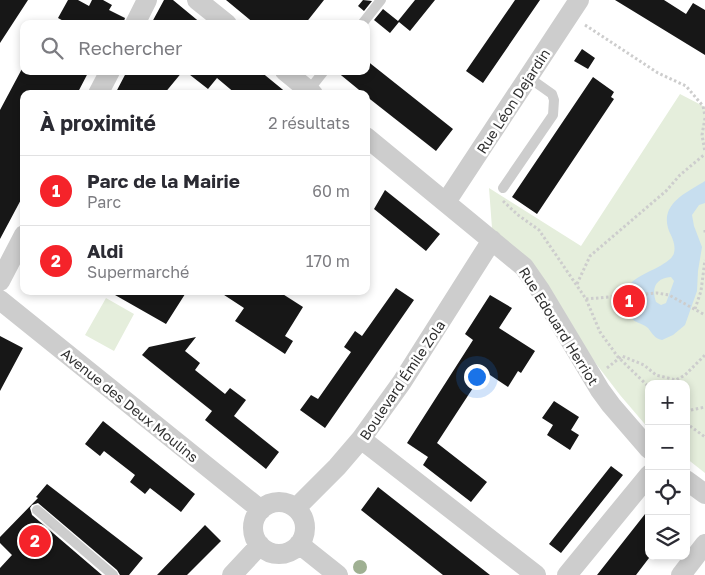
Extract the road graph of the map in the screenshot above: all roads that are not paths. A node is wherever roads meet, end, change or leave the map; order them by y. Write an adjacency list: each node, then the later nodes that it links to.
1 (147, 0): 5 (street)
2 (197, 0): 6 (street)
3 (381, 0): 7 (lane)
4 (579, 0): 11 (street, Rue Léon Dejardin)
5 (136, 20)
6 (222, 20)
7 (365, 20)
8 (108, 75): 12 (street)
9 (291, 75): 13 (street)
10 (322, 75): 14 (lane)
11 (528, 77): 16 (lane); 17 (street, Rue Léon Dejardin)
12 (100, 90)
13 (309, 90)
14 (312, 90)
15 (370, 140): 17 (street, Rue Edouard Herriot)
16 (503, 188)
17 (446, 202): 18 (street, Rue Edouard Herriot)
18 (492, 240): 22 (street, Boulevard Émile Zola); 23 (street, Rue Edouard Herriot)
19 (20, 243): 20 (street)
20 (0, 281)
21 (0, 300): 29 (street, Avenue des Deux Moulins)
22 (361, 439): 27 (street, Boulevard Émile Zola); 36 (street)
23 (645, 444)
24 (645, 480): 37 (street)
25 (690, 483): 26 (street)
26 (705, 494)
27 (296, 508): 29 (street); 30 (street)
28 (37, 510): 33 (lane)
29 (260, 510): 32 (street)
30 (299, 544): 32 (street); 35 (street)
31 (705, 544): 38 (street)
32 (260, 545): 34 (street)
33 (113, 575)
34 (232, 575)
35 (338, 575)
36 (536, 575)
37 (567, 575)
38 (681, 575)

